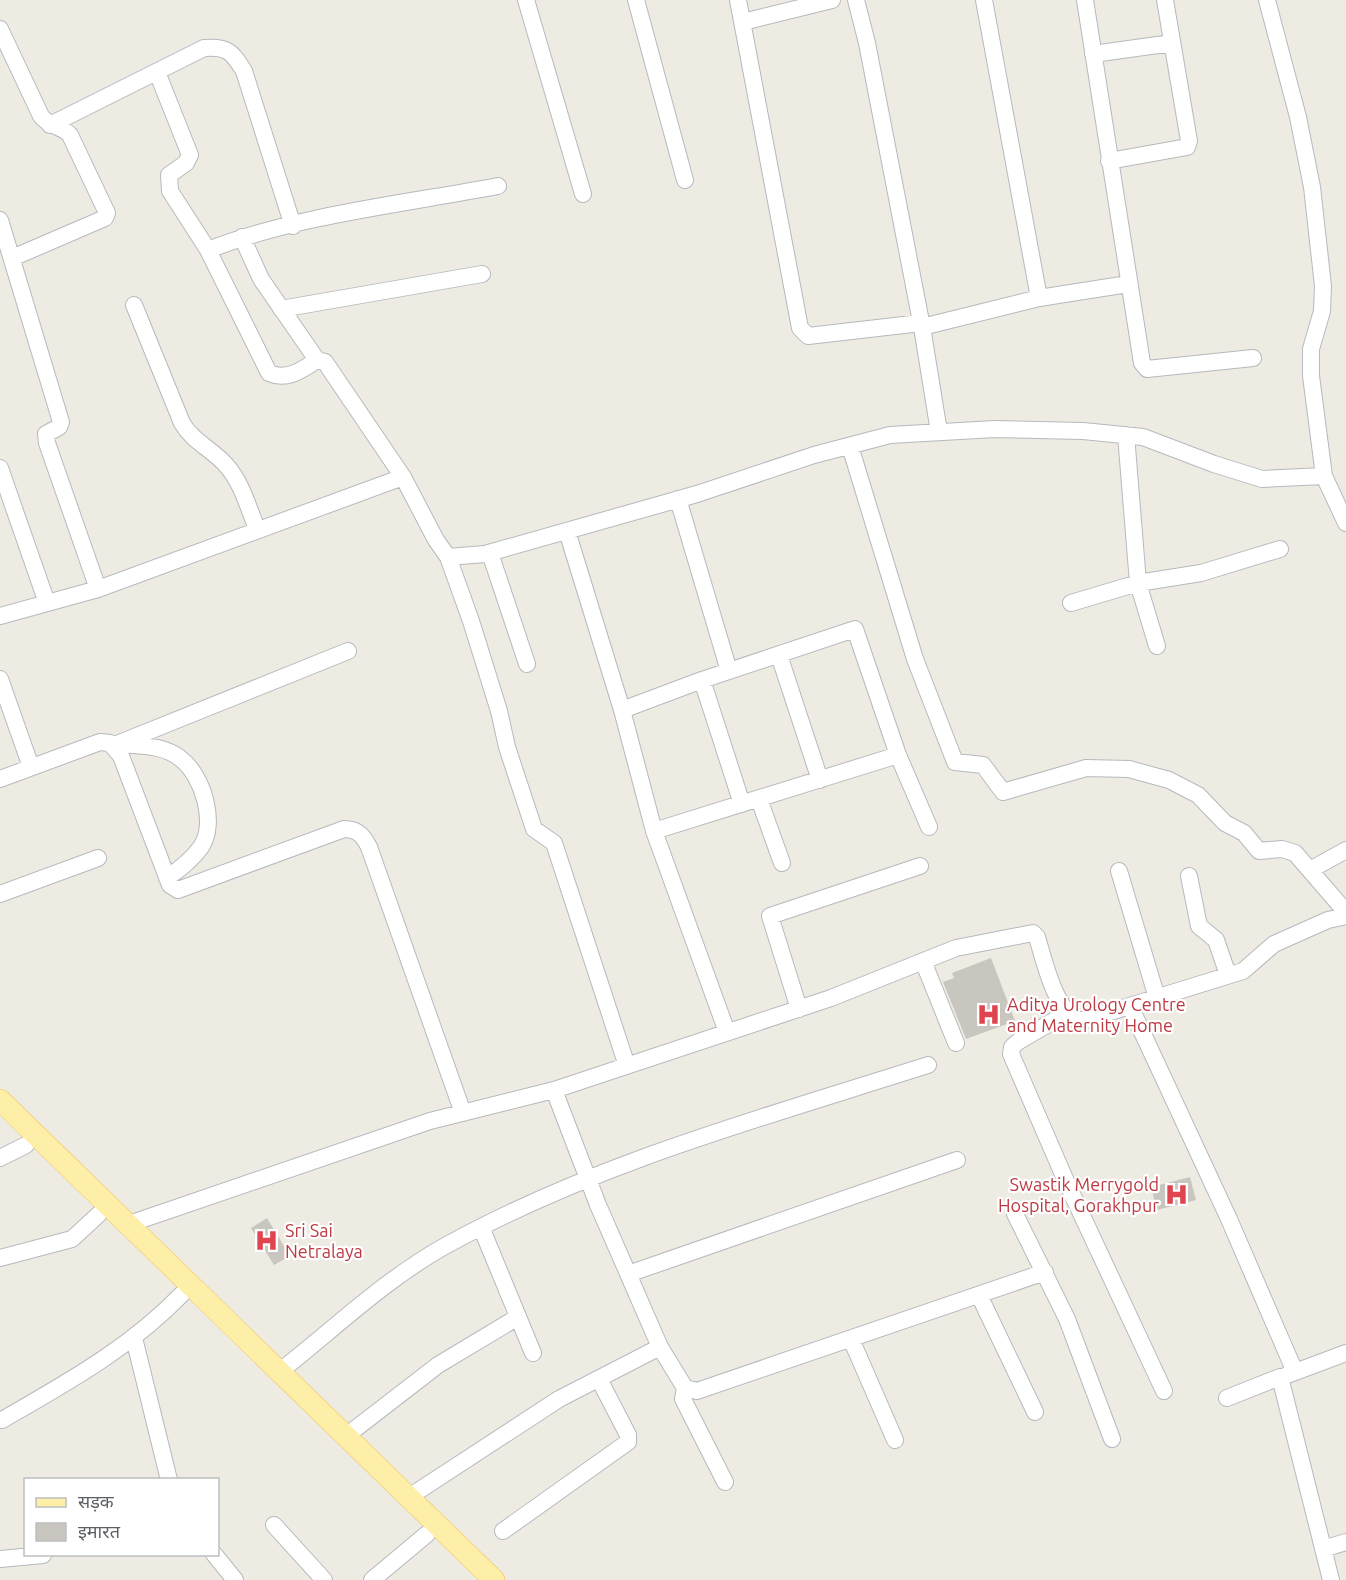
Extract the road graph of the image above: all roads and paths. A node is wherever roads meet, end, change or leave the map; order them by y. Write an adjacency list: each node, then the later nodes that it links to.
1 (525, 0): 19 (street)
2 (636, 0): 17 (street)
3 (738, 0): 10 (street)
4 (832, 0): 10 (street)
5 (856, 0): 30 (street)
6 (984, 0): 27 (street)
7 (1085, 0): 13 (street)
8 (1165, 0): 12 (street)
9 (1267, 0): 37 (street)
10 (743, 22): 30 (street)
11 (0, 29): 15 (street)
12 (1172, 43): 13 (street); 16 (street)
13 (1093, 54): 16 (street)
14 (157, 72): 15 (street); 21 (street); 23 (street)
15 (50, 125): 24 (street)
16 (1109, 161): 26 (street)
17 (685, 180)
18 (498, 186): 21 (street)
19 (583, 194)
20 (0, 220): 24 (street)
21 (293, 226): 22 (street)
22 (242, 237): 23 (street); 29 (street)
23 (208, 250): 32 (street)
24 (12, 258): 47 (street)
25 (482, 274): 29 (street)
26 (1128, 284): 27 (street); 31 (street)
27 (1039, 298): 30 (street)
28 (134, 305): 41 (street)
29 (281, 309): 32 (street)
30 (922, 325): 33 (street)
31 (1253, 358)
32 (317, 360): 38 (street)
33 (939, 432): 34 (street); 35 (street)
34 (1126, 435): 37 (street); 46 (street)
35 (850, 446): 39 (street); 72 (street)
36 (0, 468): 48 (street)
37 (1324, 476): 40 (street)
38 (403, 477): 41 (street); 45 (street)
39 (678, 499): 42 (street); 55 (street)
40 (1346, 523)
41 (256, 529): 47 (street)
42 (567, 531): 44 (street); 58 (street)
43 (1280, 549): 46 (street)
44 (490, 553): 45 (street); 54 (street)
45 (448, 557): 88 (street)
46 (1138, 583): 49 (street); 51 (street)
47 (98, 589): 48 (street)
48 (47, 603): 50 (street)
49 (1071, 603)
50 (0, 616)
51 (1157, 646)
52 (348, 651): 59 (street)
53 (779, 655): 55 (street); 60 (street); 63 (street)
54 (526, 664)
55 (729, 671): 57 (street)
56 (0, 680): 61 (street)
57 (702, 680): 58 (street); 65 (street)
58 (622, 710): 67 (street)
59 (113, 744): 61 (street); 75 (street); 75 (street)
60 (898, 755): 63 (street); 66 (street)
61 (31, 767): 62 (street)
62 (0, 779)
63 (820, 780): 64 (street)
64 (759, 799): 65 (street); 70 (street)
65 (742, 804): 67 (street)
66 (928, 827)
67 (654, 831): 85 (street)
68 (1346, 850): 72 (street)
69 (98, 858): 76 (street)
70 (782, 863)
71 (920, 866): 83 (street)
72 (1310, 870): 77 (street)
73 (1119, 871): 81 (street)
74 (1189, 876): 80 (street)
75 (167, 878): 91 (street)
76 (0, 894)
77 (1346, 912)
78 (1346, 916): 80 (street)
79 (923, 961): 83 (street); 84 (street); 86 (street)
80 (1228, 975): 81 (street)
81 (1158, 998): 82 (street)
82 (1131, 1006): 84 (street); 113 (street)
83 (799, 1009): 85 (street)
84 (1067, 1013): 116 (street)
85 (727, 1032): 88 (street)
86 (956, 1043)
87 (928, 1065): 96 (street)
88 (627, 1066): 89 (street)
89 (554, 1090): 91 (street); 96 (street)
90 (0, 1100): 99 (main road)
91 (463, 1113): 99 (street)
92 (0, 1120): 93 (main road)
93 (26, 1144): 94 (street); 97 (main road)
94 (0, 1158)
95 (957, 1160): 103 (street)
96 (588, 1179): 100 (street); 103 (street)
97 (99, 1214): 101 (street); 104 (main road)
98 (1014, 1214): 102 (street)
99 (126, 1225): 112 (main road)
100 (481, 1227): 106 (street); 112 (street)
101 (0, 1258)
102 (1045, 1272): 105 (street); 121 (street)
103 (628, 1274): 109 (street)
104 (182, 1294): 107 (street); 128 (main road)
105 (979, 1295): 108 (street); 118 (street)
106 (518, 1317): 110 (street); 120 (street)
107 (134, 1338): 119 (street); 123 (street)
108 (851, 1339): 115 (street); 122 (street)
109 (660, 1347): 114 (street); 115 (street)
110 (533, 1353)
111 (1346, 1353): 113 (street)
112 (279, 1372): 120 (main road)
113 (1288, 1374): 117 (street); 130 (street)
114 (599, 1379): 125 (street); 127 (street)
115 (685, 1388): 124 (street)
116 (1164, 1391)
117 (1227, 1398)
118 (1035, 1412)
119 (2, 1420)
120 (345, 1436): 125 (main road)
121 (1112, 1439)
122 (895, 1440)
123 (169, 1478)
124 (725, 1482)
125 (409, 1497): 138 (main road)
126 (274, 1525): 135 (street)
127 (503, 1531)
128 (427, 1534): 136 (street); 137 (main road)
129 (1346, 1542): 130 (street)
130 (1323, 1549): 139 (street)
131 (32, 1556): 133 (street)
132 (215, 1556): 134 (street)
133 (0, 1559)
134 (235, 1580)
135 (324, 1580)
136 (372, 1580)
137 (474, 1580)
138 (494, 1580)
139 (1331, 1580)

